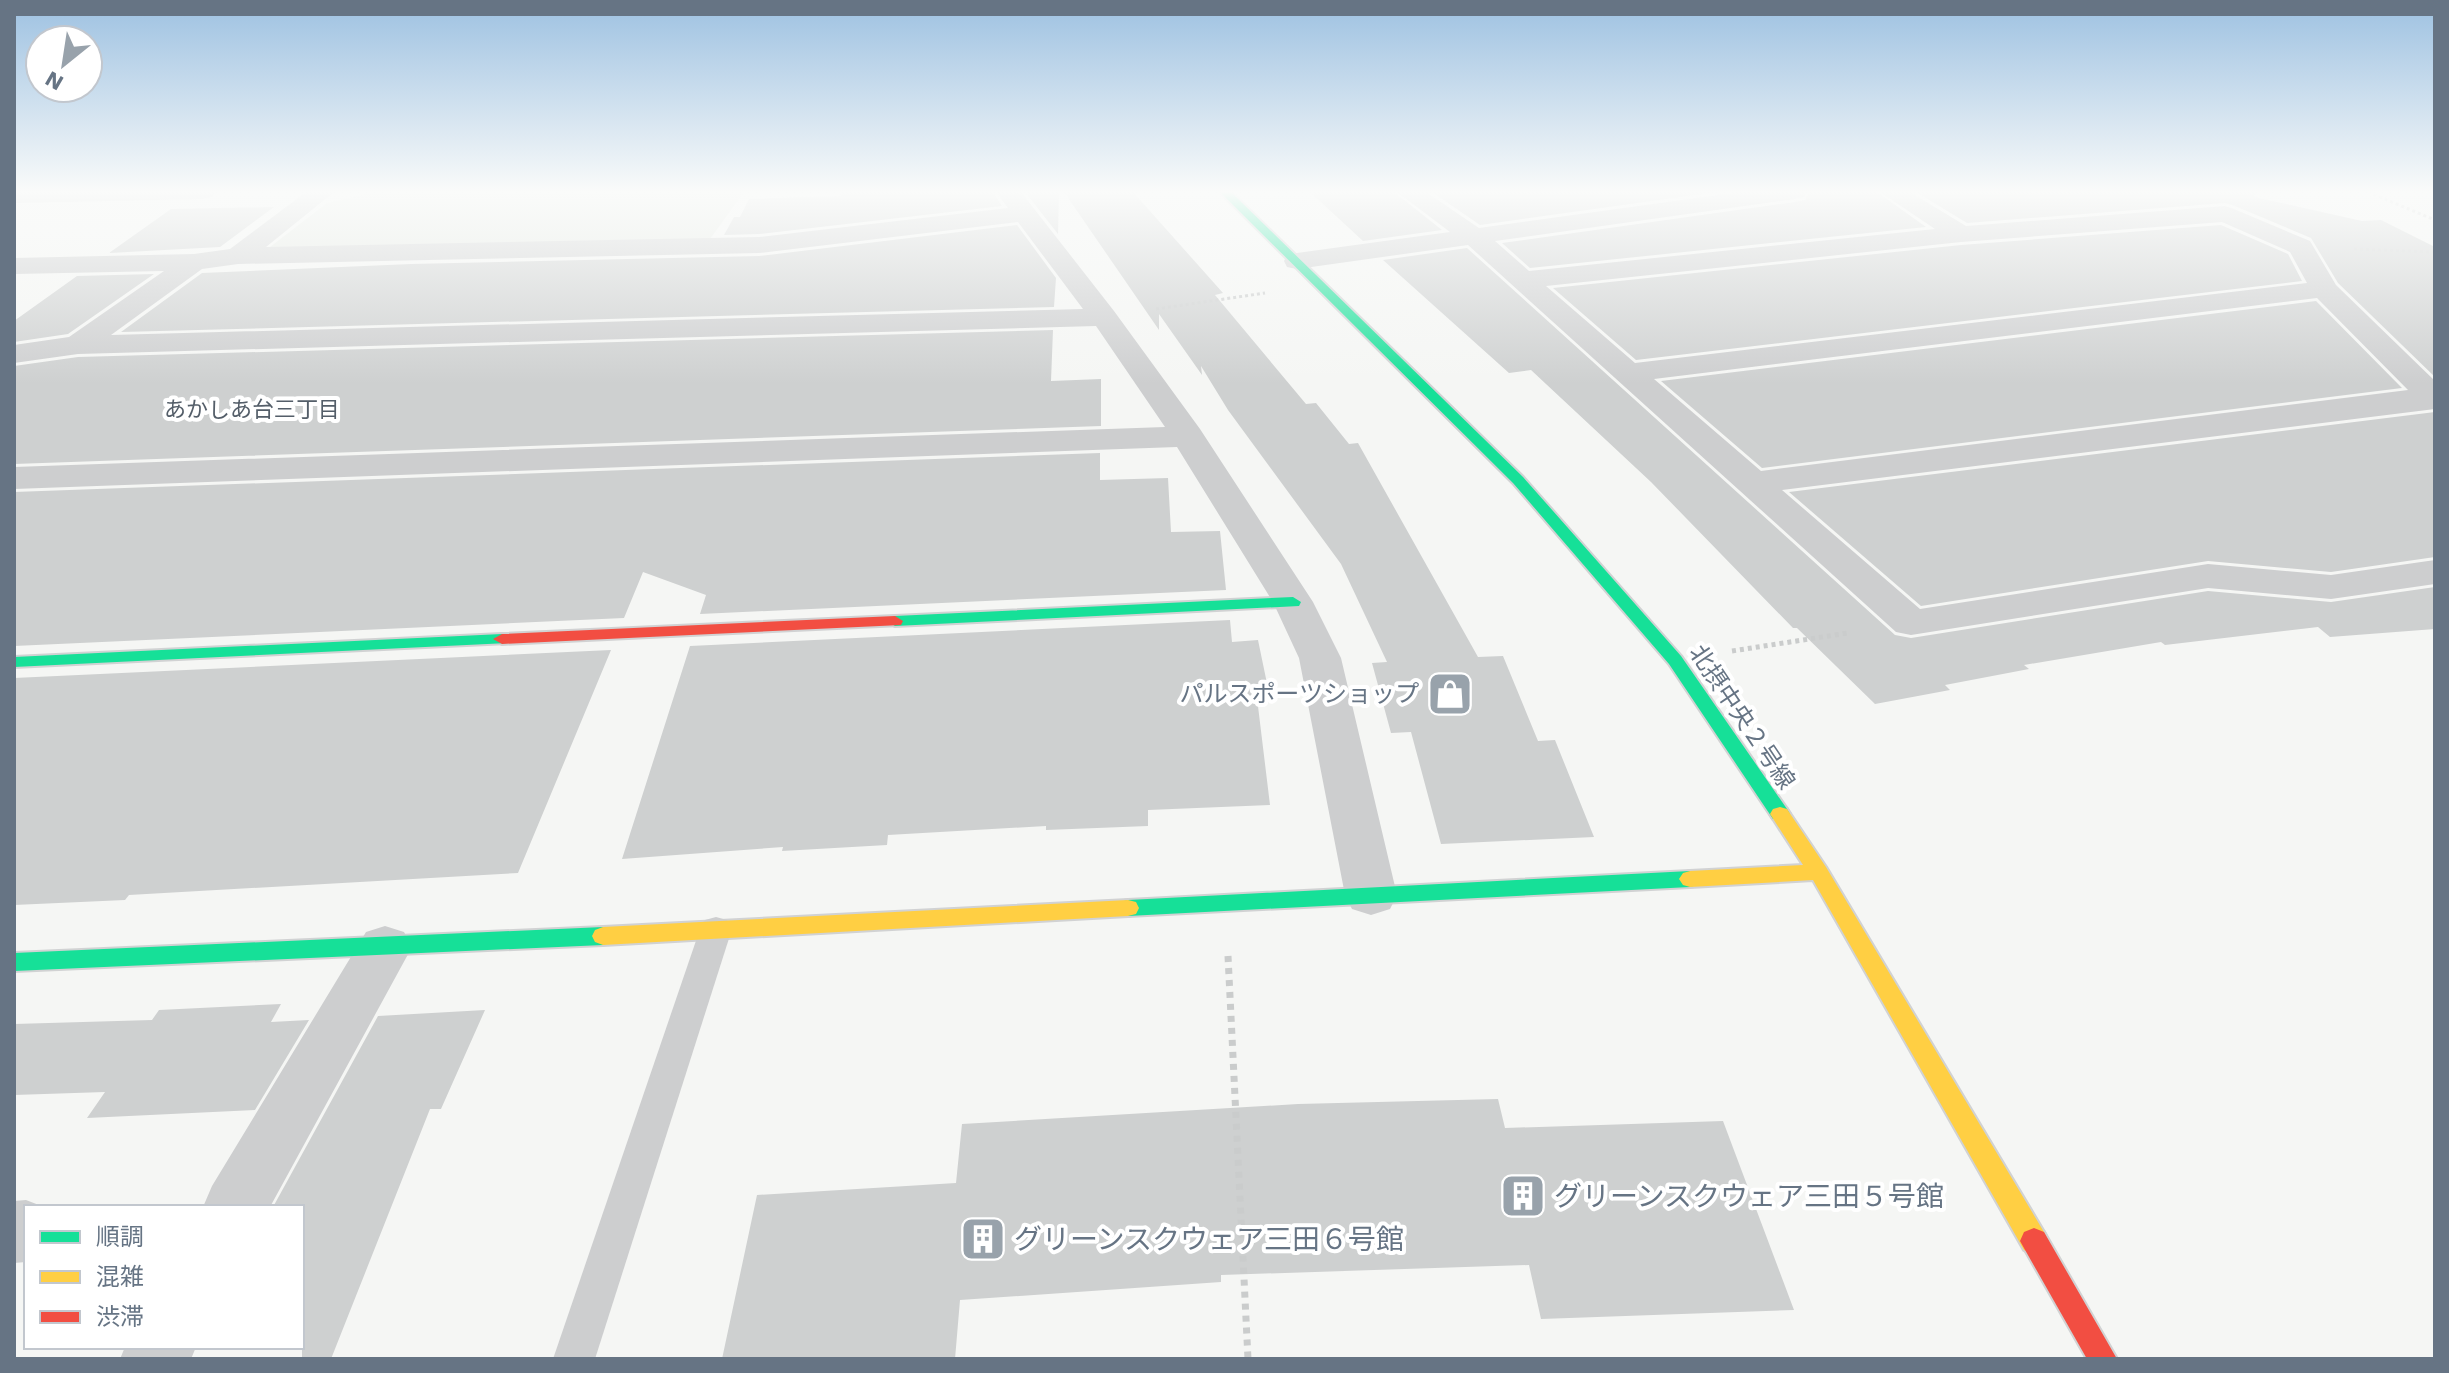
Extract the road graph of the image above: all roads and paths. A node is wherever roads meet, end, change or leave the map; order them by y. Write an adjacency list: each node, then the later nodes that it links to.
1 (238, 256): 9 (street)
2 (1057, 256): 14 (street)
3 (1292, 256): 8 (street, 北摂中央２号線)
4 (1332, 256): 8 (street)
5 (1496, 256): 11 (street)
6 (1751, 256): 11 (street)
7 (2306, 256): 13 (street)
8 (1297, 261): 12 (street, 北摂中央２号線)
9 (194, 262): 10 (street); 15 (street)
10 (14, 266)
11 (1524, 280): 17 (street)
12 (1321, 285): 14 (path); 25 (street, 北摂中央２号線)
13 (2324, 289): 17 (street); 18 (street)
14 (1104, 317): 15 (street); 19 (street)
15 (78, 345): 16 (street)
16 (19, 358)
17 (1630, 373): 21 (street)
18 (2434, 398): 21 (street)
19 (1188, 436): 20 (street); 23 (street)
20 (14, 478)
21 (1754, 483): 24 (street)
22 (2435, 572): 24 (street)
23 (1293, 602): 26 (street); 28 (street)
24 (1911, 623): 25 (path)
25 (1675, 660): 27 (street, 北摂中央２号線)
26 (14, 662)
27 (1819, 872): 28 (street); 36 (street, 北摂中央２号線)
28 (1371, 895): 29 (street)
29 (1226, 902): 30 (street); 35 (path)
30 (716, 929): 31 (street); 34 (lane)
31 (385, 947): 32 (street); 33 (street)
32 (14, 962)
33 (236, 1205)
34 (574, 1359)
35 (1248, 1359)
36 (2103, 1359)

